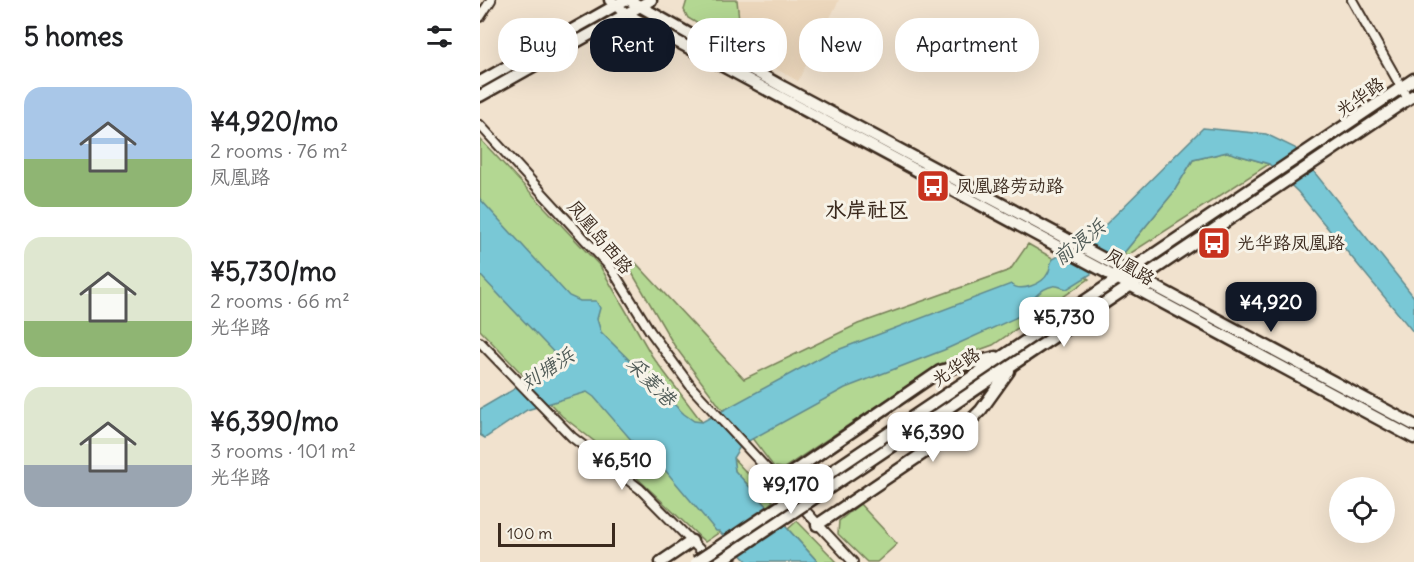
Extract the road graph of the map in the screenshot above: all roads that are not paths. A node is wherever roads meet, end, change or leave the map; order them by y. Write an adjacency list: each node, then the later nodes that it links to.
1 (491, 0): 8 (street)
2 (629, 0): 6 (main road, 凤凰路)
3 (651, 0): 6 (main road)
4 (1352, 0): 11 (street)
5 (617, 2): 7 (main road, 凤凰路); 9 (main road)
6 (640, 6): 7 (main road); 15 (main road, 凤凰路)
7 (626, 14): 12 (main road); 16 (main road, 凤凰路)
8 (480, 17)
9 (481, 78)
10 (1414, 79): 11 (main road, 光华路)
11 (1401, 88): 13 (street); 15 (main road, 光华路)
12 (480, 96)
13 (1411, 97): 17 (main road, 光华路)
14 (480, 125): 24 (street, 凤凰岛西路)
15 (1127, 272): 16 (main road, 光华路); 17 (main road, 凤凰路)
16 (1117, 279): 18 (main road, 凤凰路); 20 (main road, 光华路)
17 (1138, 279): 18 (main road, 光华路); 22 (main road, 凤凰路)
18 (1130, 288): 21 (main road, 光华路); 23 (main road, 凤凰路)
19 (480, 342): 26 (street)
20 (1002, 356): 24 (main road); 28 (main road, 光华路, bridge)
21 (1014, 364): 25 (main road); 30 (main road, 光华路, bridge)
22 (1414, 424)
23 (1414, 438)
24 (778, 482): 25 (street)
25 (817, 525): 31 (street)
26 (692, 541): 27 (main road); 29 (street)
27 (661, 562)
28 (696, 562)
29 (712, 562)
30 (719, 562)
31 (853, 562)

